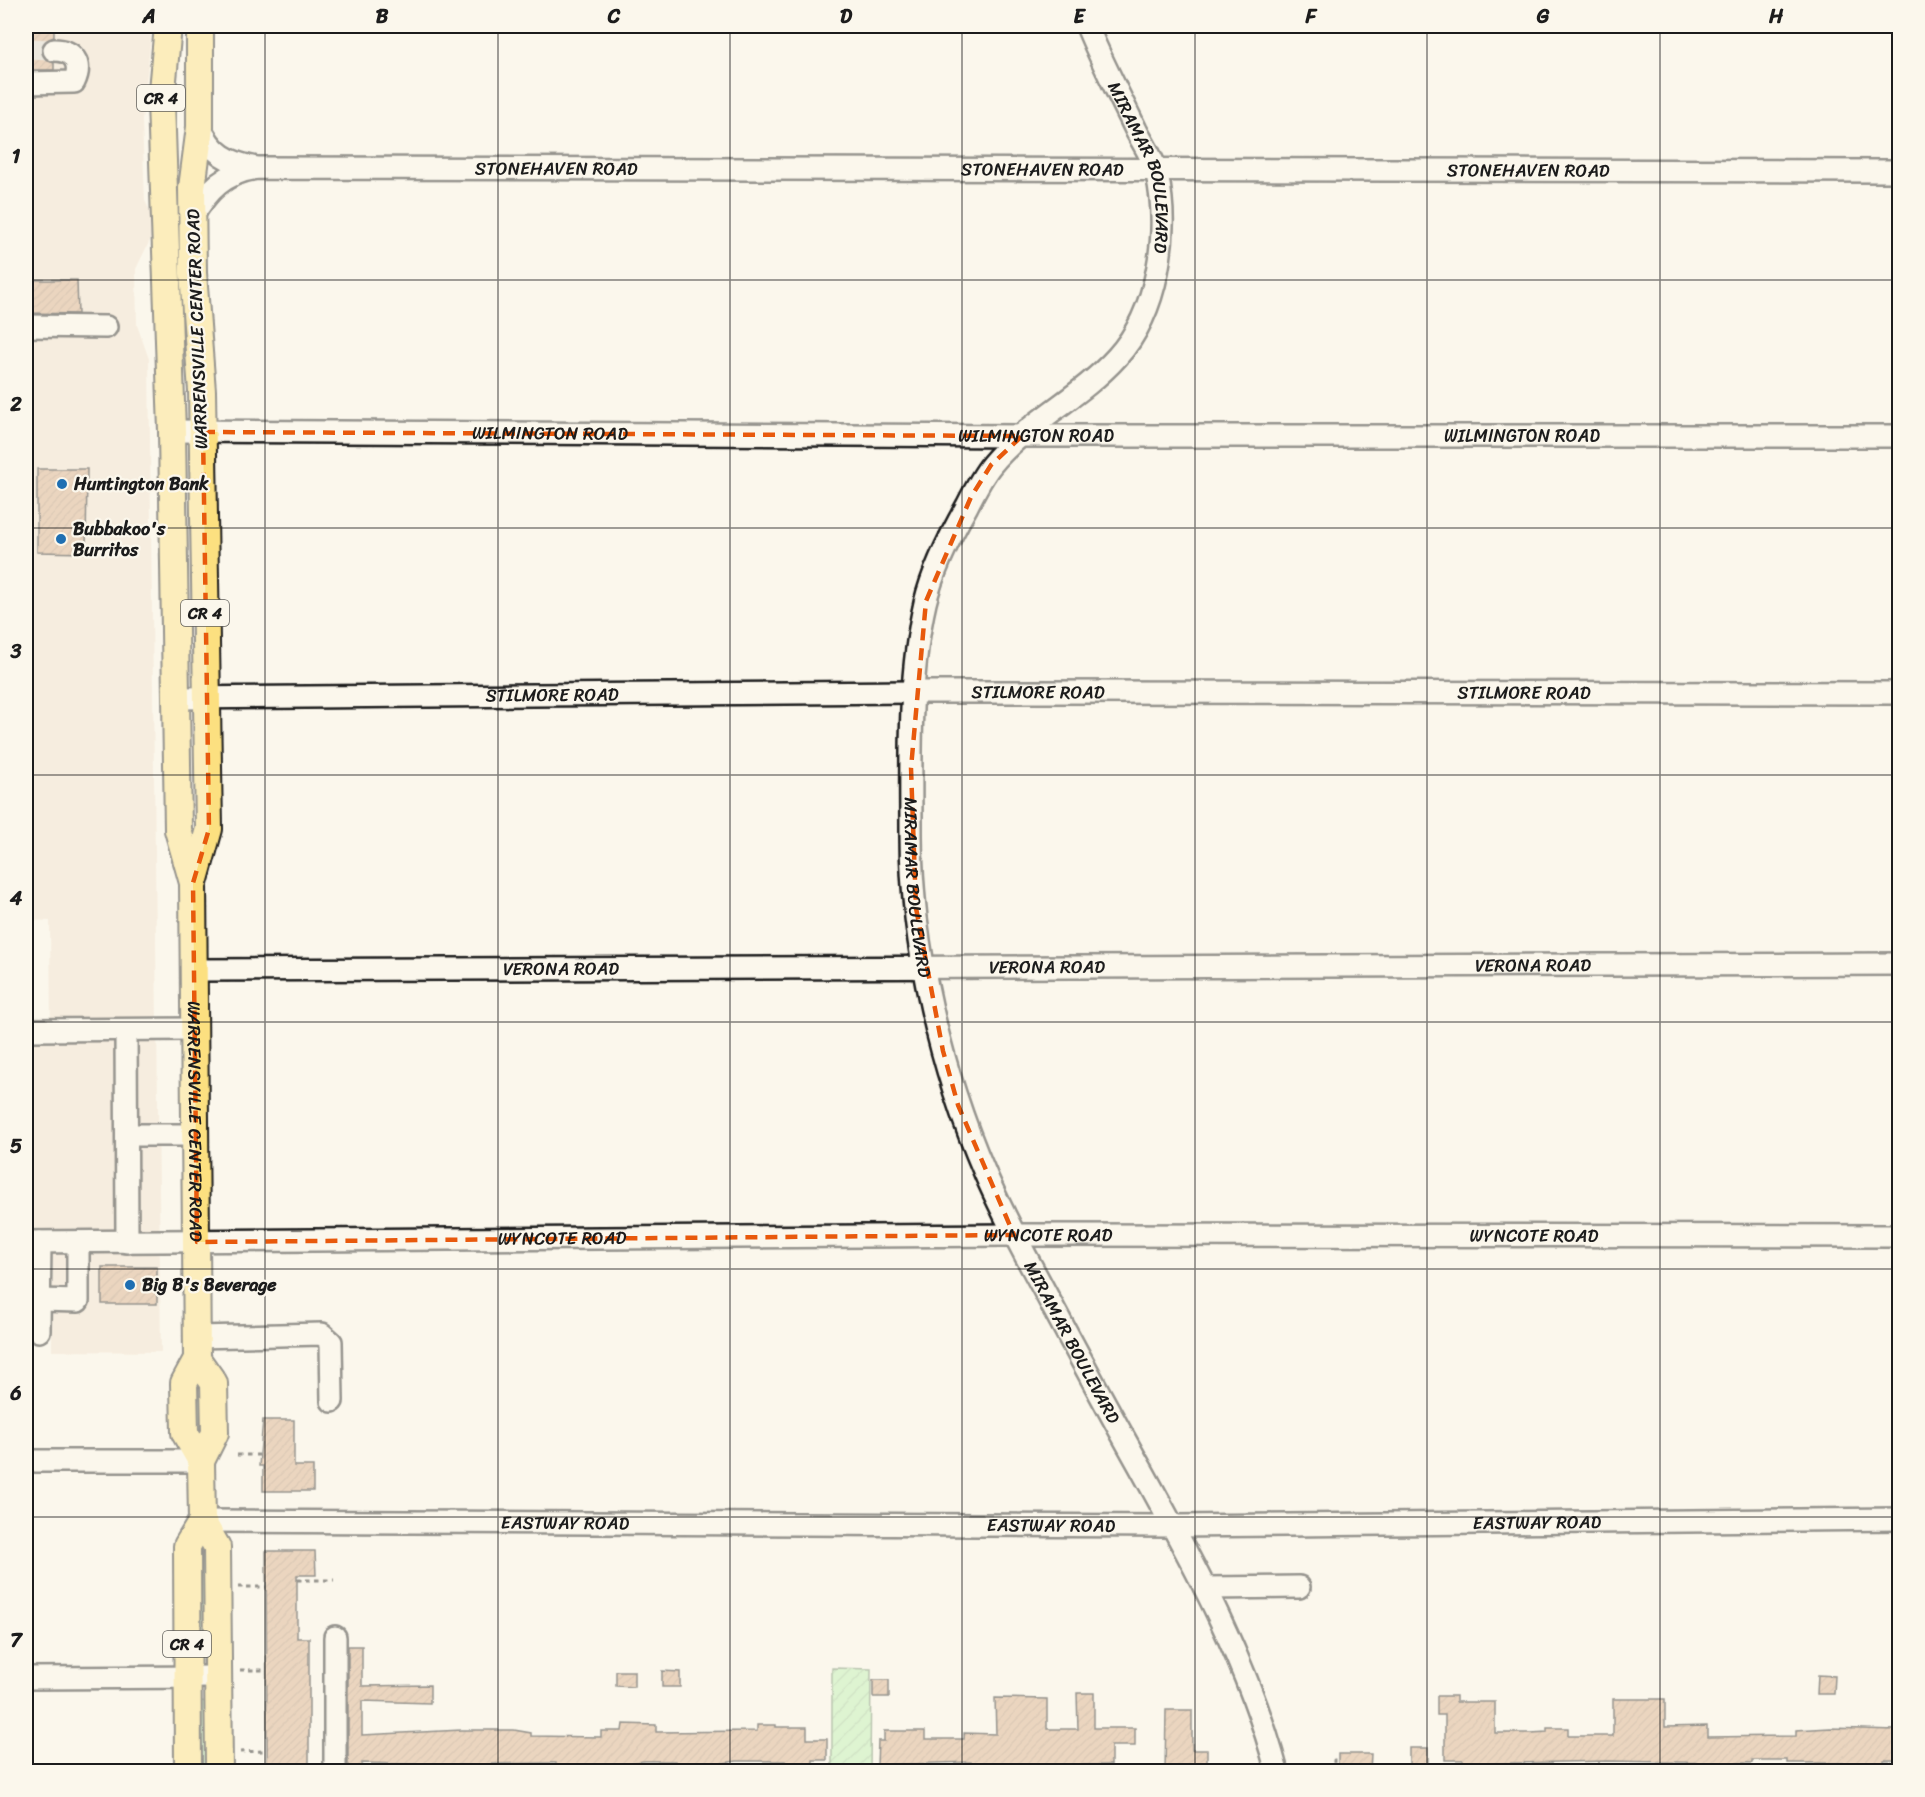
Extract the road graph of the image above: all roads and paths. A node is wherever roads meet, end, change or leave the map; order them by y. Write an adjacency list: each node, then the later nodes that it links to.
1 (168, 26): 13 (main road, WARRENSVILLE CENTER ROAD / CR 4)
2 (200, 26): 6 (main road, WARRENSVILLE CENTER ROAD / CR 4)
3 (1087, 26): 8 (street, MIRAMAR BOULEVARD)
4 (54, 50): 5 (street)
5 (26, 83)
6 (200, 127): 7 (street, STONEHAVEN ROAD); 10 (main road, WARRENSVILLE CENTER ROAD / CR 4)
7 (257, 168): 8 (street, STONEHAVEN ROAD); 10 (street, STONEHAVEN ROAD)
8 (1156, 171): 9 (street, STONEHAVEN ROAD); 15 (street, MIRAMAR BOULEVARD)
9 (1899, 171)
10 (192, 217): 14 (main road, WARRENSVILLE CENTER ROAD / CR 4)
11 (26, 326): 12 (street)
12 (106, 327)
13 (172, 431): 14 (street, WILMINGTON ROAD); 19 (main road, WARRENSVILLE CENTER ROAD / CR 4)
14 (203, 432): 15 (street, WILMINGTON ROAD); 20 (main road, WARRENSVILLE CENTER ROAD / CR 4)
15 (1022, 436): 16 (street, WILMINGTON ROAD); 17 (street, MIRAMAR BOULEVARD)
16 (1899, 436)
17 (915, 692): 18 (street, STILMORE ROAD); 20 (street, STILMORE ROAD); 23 (street, MIRAMAR BOULEVARD)
18 (1899, 693)
19 (177, 698): 20 (street, STILMORE ROAD); 21 (main road, WARRENSVILLE CENTER ROAD / CR 4)
20 (206, 698): 21 (main road, WARRENSVILLE CENTER ROAD / CR 4)
21 (194, 892): 24 (main road, WARRENSVILLE CENTER ROAD / CR 4)
22 (1899, 964): 23 (street, VERONA ROAD)
23 (924, 966): 24 (street, VERONA ROAD); 30 (street, MIRAMAR BOULEVARD)
24 (195, 970): 25 (main road, WARRENSVILLE CENTER ROAD / CR 4)
25 (196, 1029): 27 (street); 28 (main road, WARRENSVILLE CENTER ROAD / CR 4)
26 (26, 1030): 27 (street)
27 (126, 1030): 29 (street)
28 (196, 1134): 29 (street); 35 (main road, WARRENSVILLE CENTER ROAD / CR 4)
29 (127, 1135): 34 (street)
30 (1014, 1235): 31 (street, WYNCOTE ROAD); 35 (street, WYNCOTE ROAD); 46 (street, MIRAMAR BOULEVARD)
31 (1899, 1236)
32 (33, 1242): 33 (street, WYNCOTE ROAD); 36 (street)
33 (78, 1242): 34 (street, WYNCOTE ROAD); 36 (street)
34 (127, 1242): 35 (street, WYNCOTE ROAD)
35 (197, 1242): 38 (main road, WARRENSVILLE CENTER ROAD / CR 4)
36 (40, 1300): 37 (street)
37 (39, 1331)
38 (197, 1348): 39 (street); 43 (main road, WARRENSVILLE CENTER ROAD / CR 4)
39 (332, 1401)
40 (237, 1455): 41 (path)
41 (259, 1455)
42 (26, 1461): 43 (street)
43 (201, 1461): 45 (main road, WARRENSVILLE CENTER ROAD / CR 4)
44 (1899, 1519): 46 (street, EASTWAY ROAD)
45 (202, 1521): 46 (street, EASTWAY ROAD); 55 (main road, WARRENSVILLE CENTER ROAD / CR 4); 56 (main road, CR 4)
46 (1174, 1526): 52 (street, MIRAMAR BOULEVARD)
47 (297, 1580): 48 (path)
48 (334, 1580)
49 (234, 1587): 50 (path)
50 (266, 1587)
51 (1299, 1587): 52 (street)
52 (1206, 1588): 64 (street, MIRAMAR BOULEVARD)
53 (334, 1637): 63 (street)
54 (266, 1670): 55 (path)
55 (227, 1674): 56 (street); 62 (main road, WARRENSVILLE CENTER ROAD / CR 4)
56 (187, 1677): 57 (street); 61 (main road, CR 4)
57 (26, 1678)
58 (263, 1751): 59 (path)
59 (236, 1752)
60 (1338, 1760): 65 (path)
61 (188, 1772)
62 (219, 1772)
63 (335, 1772)
64 (1277, 1772)
65 (1334, 1772)

